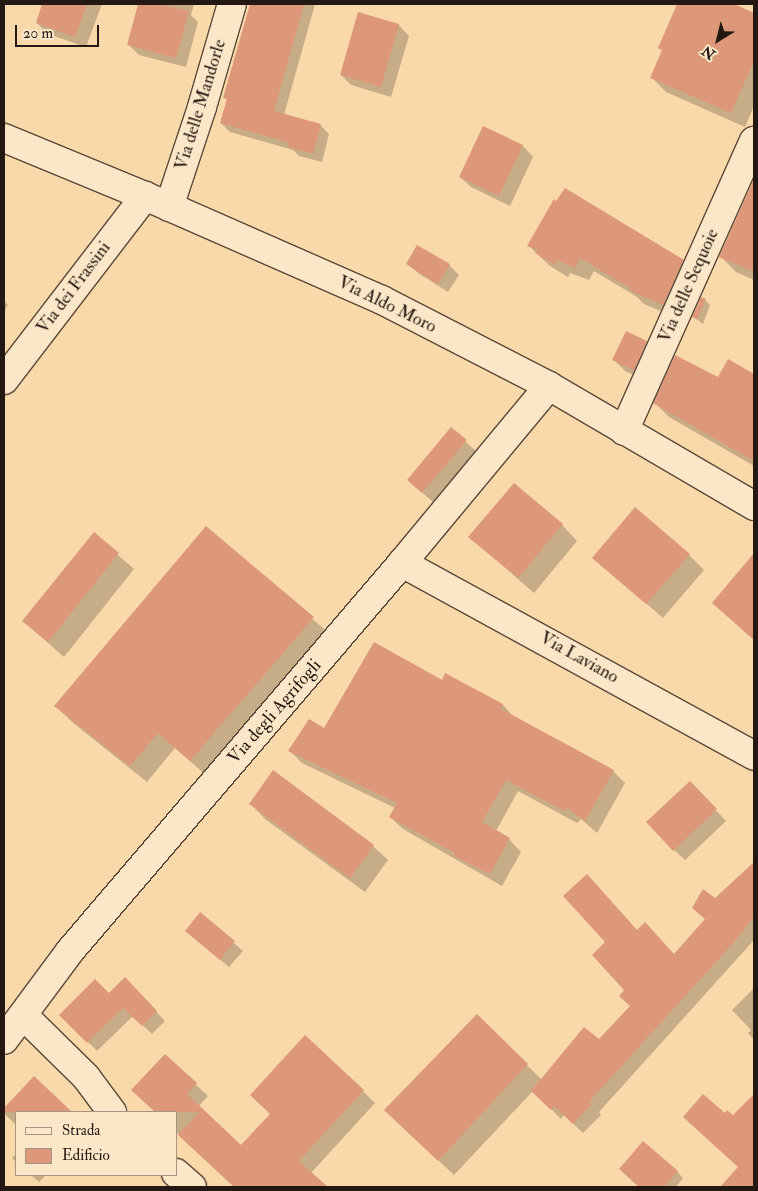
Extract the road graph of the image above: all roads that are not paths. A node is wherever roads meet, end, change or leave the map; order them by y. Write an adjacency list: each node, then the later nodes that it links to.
1 (232, 4): 5 (street, Via delle Mandorle)
2 (4, 138): 4 (street, Via Aldo Moro)
3 (754, 141): 8 (street, Via delle Sequoie)
4 (145, 196): 5 (street, Via Aldo Moro); 6 (street, Via dei Frassini)
5 (169, 207): 7 (street, Via Aldo Moro)
6 (4, 380)
7 (548, 386): 8 (street, Via Aldo Moro); 10 (street, Via degli Agrifogli)
8 (624, 431): 9 (street, Via Aldo Moro)
9 (754, 506)
10 (402, 563): 11 (street, Via Laviano); 12 (street, Via degli Agrifogli)
11 (754, 756)
12 (24, 1016): 13 (street, Via degli Agrifogli); 14 (street)
13 (4, 1040)
14 (111, 1111)
15 (178, 1175): 16 (street)
16 (192, 1187)

